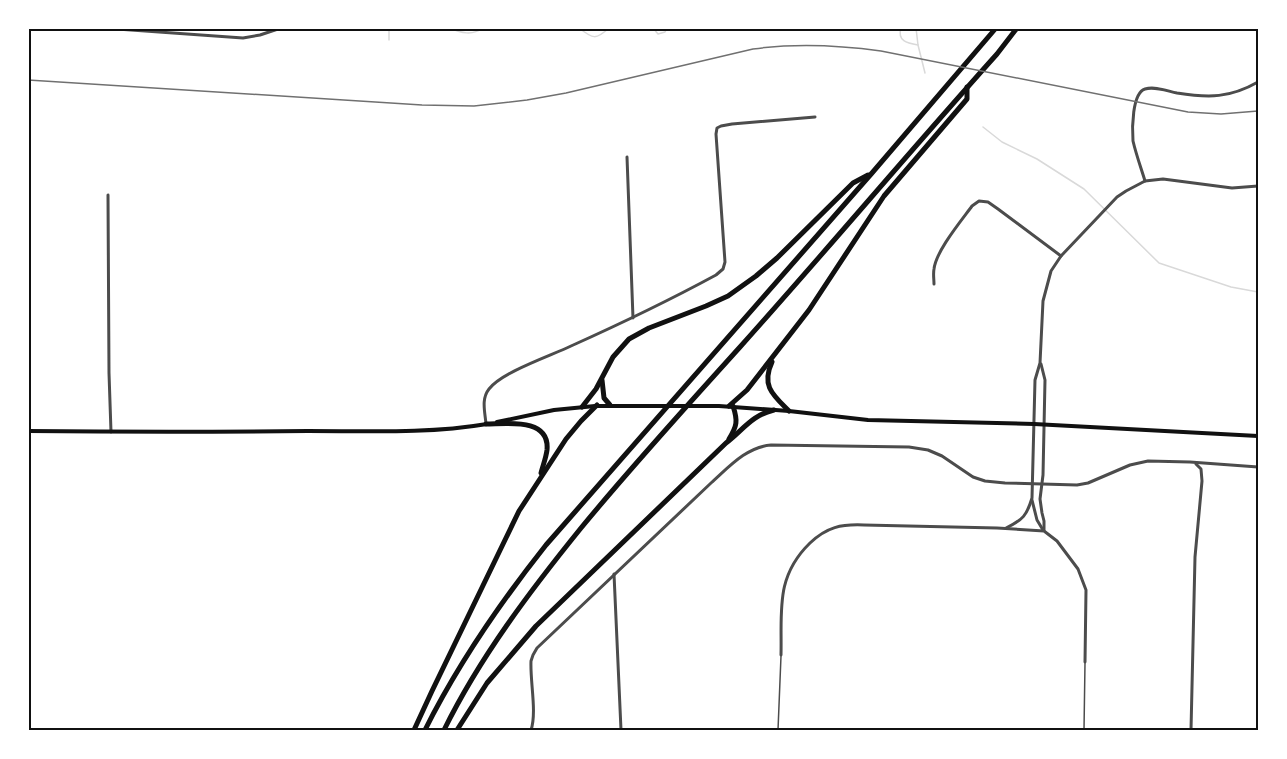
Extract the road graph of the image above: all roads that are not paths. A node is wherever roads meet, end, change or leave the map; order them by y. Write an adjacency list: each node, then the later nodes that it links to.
1 (201, 28): 6 (street)
2 (281, 28): 6 (street)
3 (996, 28): 11 (highway)
4 (1017, 28): 8 (highway)
5 (105, 29): 6 (street)
6 (201, 36)
7 (1258, 82): 12 (street)
8 (967, 87): 18 (highway); 47 (highway)
9 (815, 117): 17 (street)
10 (627, 157): 17 (street)
11 (872, 173): 20 (highway); 46 (highway)
12 (1145, 181): 13 (street); 15 (street)
13 (1258, 186)
14 (108, 195): 31 (street)
15 (1061, 256): 16 (street); 19 (street)
16 (934, 284)
17 (633, 318): 27 (street)
18 (775, 355): 24 (highway); 26 (highway)
19 (1040, 363): 28 (street); 29 (street)
20 (602, 378): 22 (highway); 23 (highway)
21 (597, 405): 22 (main road); 23 (main road); 36 (highway)
22 (610, 405): 24 (main road)
23 (582, 406): 27 (main road)
24 (731, 406): 25 (main road); 33 (highway)
25 (774, 410): 26 (main road); 33 (highway)
26 (789, 411): 28 (main road)
27 (486, 424): 31 (main road); 36 (highway)
28 (1034, 424): 29 (main road); 37 (street)
29 (1044, 425): 32 (main road); 38 (street)
30 (28, 431): 31 (main road)
31 (111, 432)
32 (1258, 436)
33 (726, 443): 48 (highway)
34 (1194, 463): 35 (street); 38 (street); 53 (street)
35 (1258, 467)
36 (540, 478): 45 (highway)
37 (1033, 484): 38 (street); 39 (street); 42 (street)
38 (1041, 484): 41 (street)
39 (1032, 498): 40 (street); 41 (street)
40 (1006, 528): 41 (street); 43 (street)
41 (1044, 531): 44 (street)
42 (614, 574): 49 (street); 50 (street)
43 (782, 655): 51 (lane)
44 (1085, 662): 52 (lane)
45 (414, 730)
46 (425, 730)
47 (444, 730)
48 (457, 730)
49 (531, 730)
50 (621, 730)
51 (778, 730)
52 (1084, 730)
53 (1191, 730)

